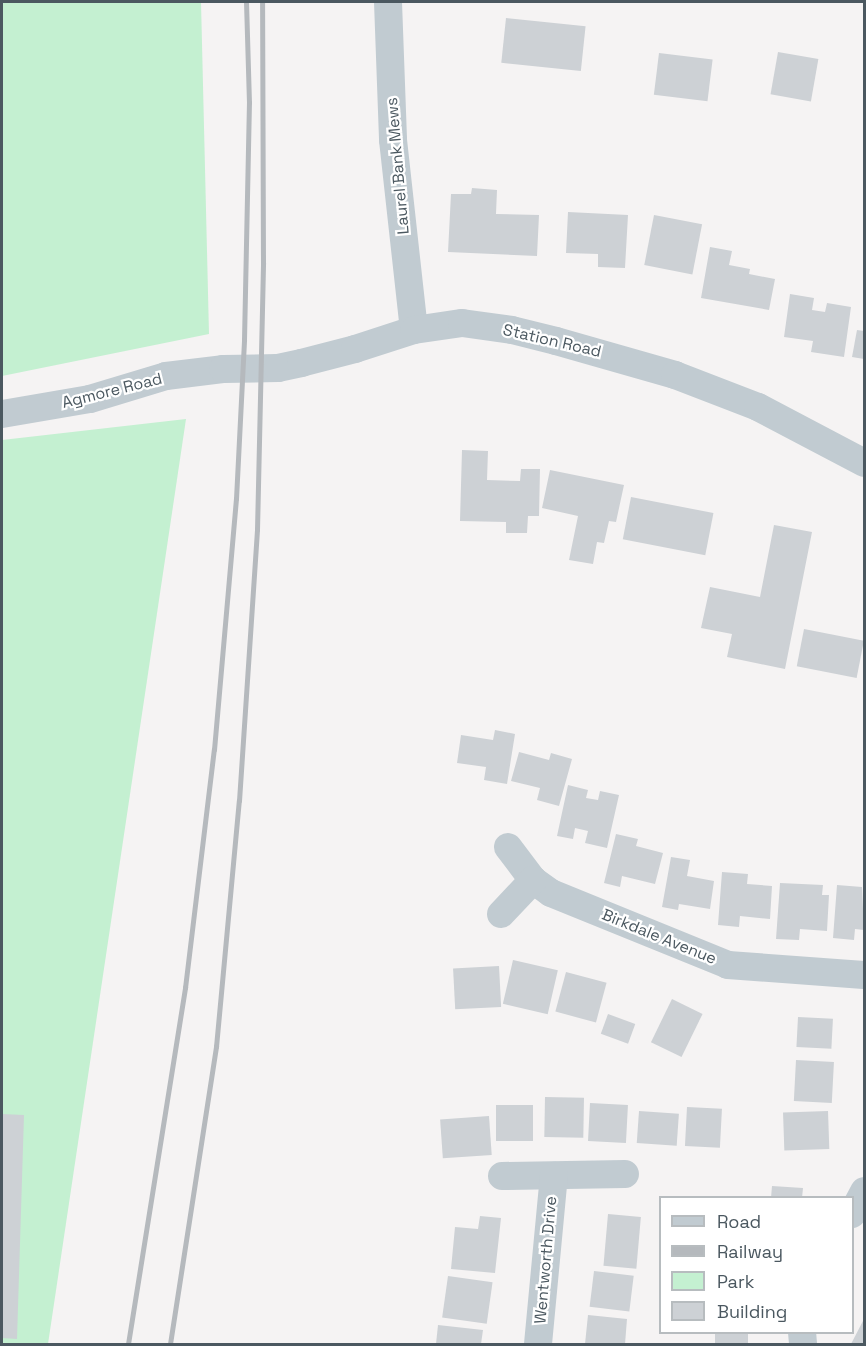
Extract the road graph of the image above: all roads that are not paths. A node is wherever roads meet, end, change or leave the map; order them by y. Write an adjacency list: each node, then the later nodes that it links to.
1 (388, 2): 2 (street, Laurel Bank Mews)
2 (414, 330): 3 (street, Station Road); 5 (street, Station Road)
3 (223, 369): 4 (street, Agmore Road)
4 (2, 414)
5 (864, 463)
6 (508, 846): 7 (street, Birkdale Avenue)
7 (533, 880): 8 (street); 9 (street, Birkdale Avenue)
8 (501, 914)
9 (864, 975)
10 (625, 1174): 12 (street, Wentworth Drive)
11 (502, 1176): 12 (street, Wentworth Drive)
12 (554, 1176): 15 (street, Wentworth Drive)
13 (864, 1191): 14 (street)
14 (854, 1210)
15 (538, 1344)

